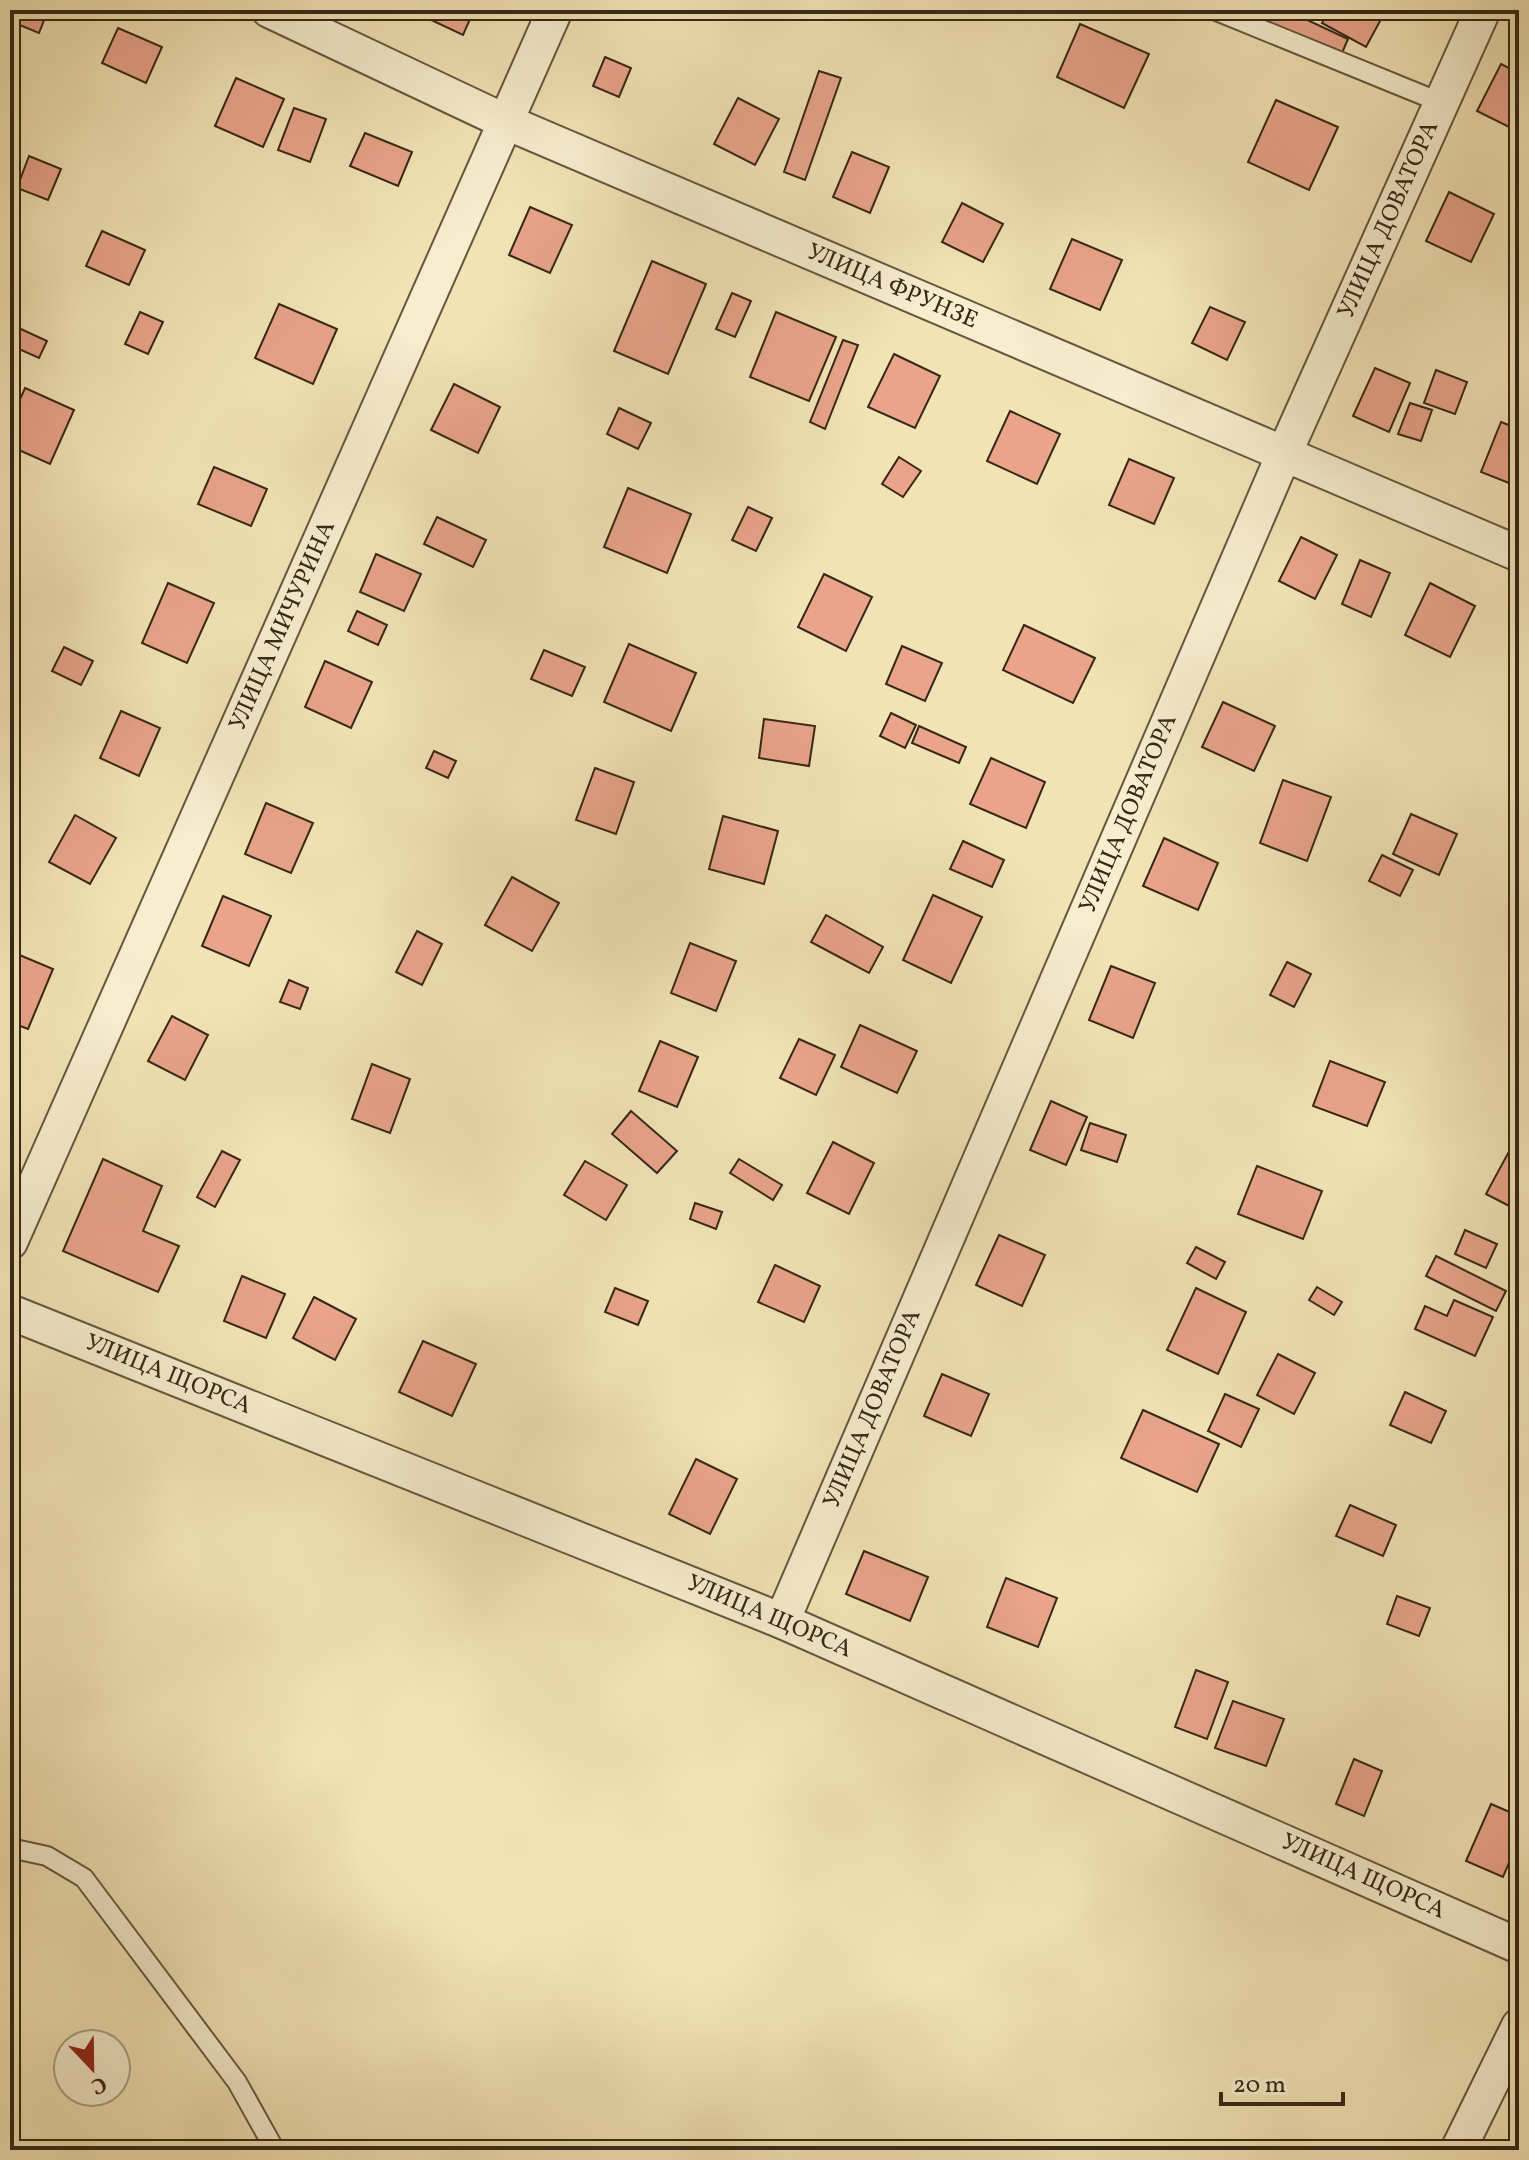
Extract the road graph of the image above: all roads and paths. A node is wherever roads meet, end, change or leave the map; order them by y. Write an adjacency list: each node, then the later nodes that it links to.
1 (269, 10): 6 (street, УЛИЦА ФРУНЗЕ)
2 (555, 10): 6 (street, УЛИЦА МИЧУРИНА)
3 (1214, 10): 5 (lane)
4 (1483, 10): 5 (street, УЛИЦА ДОВАТОРА)
5 (1442, 103): 7 (street, УЛИЦА ДОВАТОРА)
6 (506, 122): 7 (street, УЛИЦА ФРУНЗЕ); 9 (street, УЛИЦА МИЧУРИНА)
7 (1284, 454): 8 (street, УЛИЦА ФРУНЗЕ); 11 (street, УЛИЦА ДОВАТОРА)
8 (1519, 554)
9 (10, 1242)
10 (10, 1312): 11 (street, УЛИЦА ЩОРСА)
11 (782, 1621): 13 (street, УЛИЦА ЩОРСА)
12 (10, 1848): 15 (lane)
13 (1519, 1946)
14 (1519, 2026): 16 (street)
15 (275, 2150)
16 (1458, 2150)

